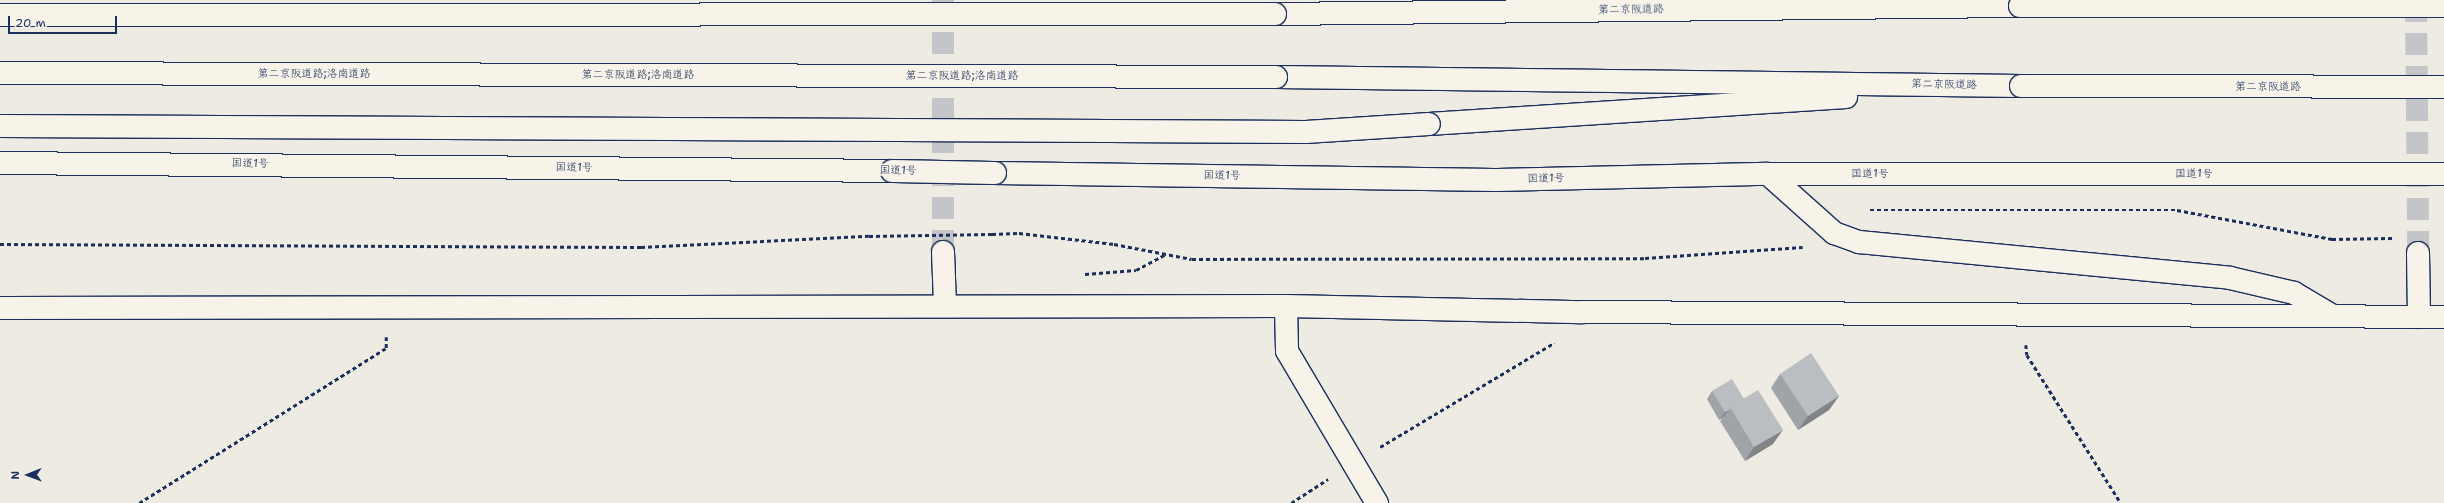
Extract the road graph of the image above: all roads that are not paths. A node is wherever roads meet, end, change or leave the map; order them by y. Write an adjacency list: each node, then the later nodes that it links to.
1 (1907, 0): 2 (main road)
2 (2020, 6): 3 (main road, 第二京阪道路, bridge); 4 (main road, 第二京阪道路, bridge)
3 (2444, 6)
4 (0, 15)
5 (0, 73): 6 (main road, 第二京阪道路;洛南道路, bridge)
6 (1276, 77): 7 (main road, 第二京阪道路)
7 (2021, 86): 8 (main road, 第二京阪道路, bridge); 9 (main road, bridge)
8 (2444, 87)
9 (0, 126)
10 (0, 163): 11 (main road, 国道1号, bridge)
11 (1768, 174): 12 (main road, 国道1号); 18 (main road)
12 (2444, 174)
13 (943, 252): 15 (main road)
14 (2418, 253): 19 (main road)
15 (945, 305): 16 (main road); 17 (main road)
16 (1286, 306): 18 (main road); 21 (main road)
17 (0, 308)
18 (2331, 315): 19 (main road)
19 (2419, 317): 20 (main road)
20 (2444, 317)
21 (1377, 503)

